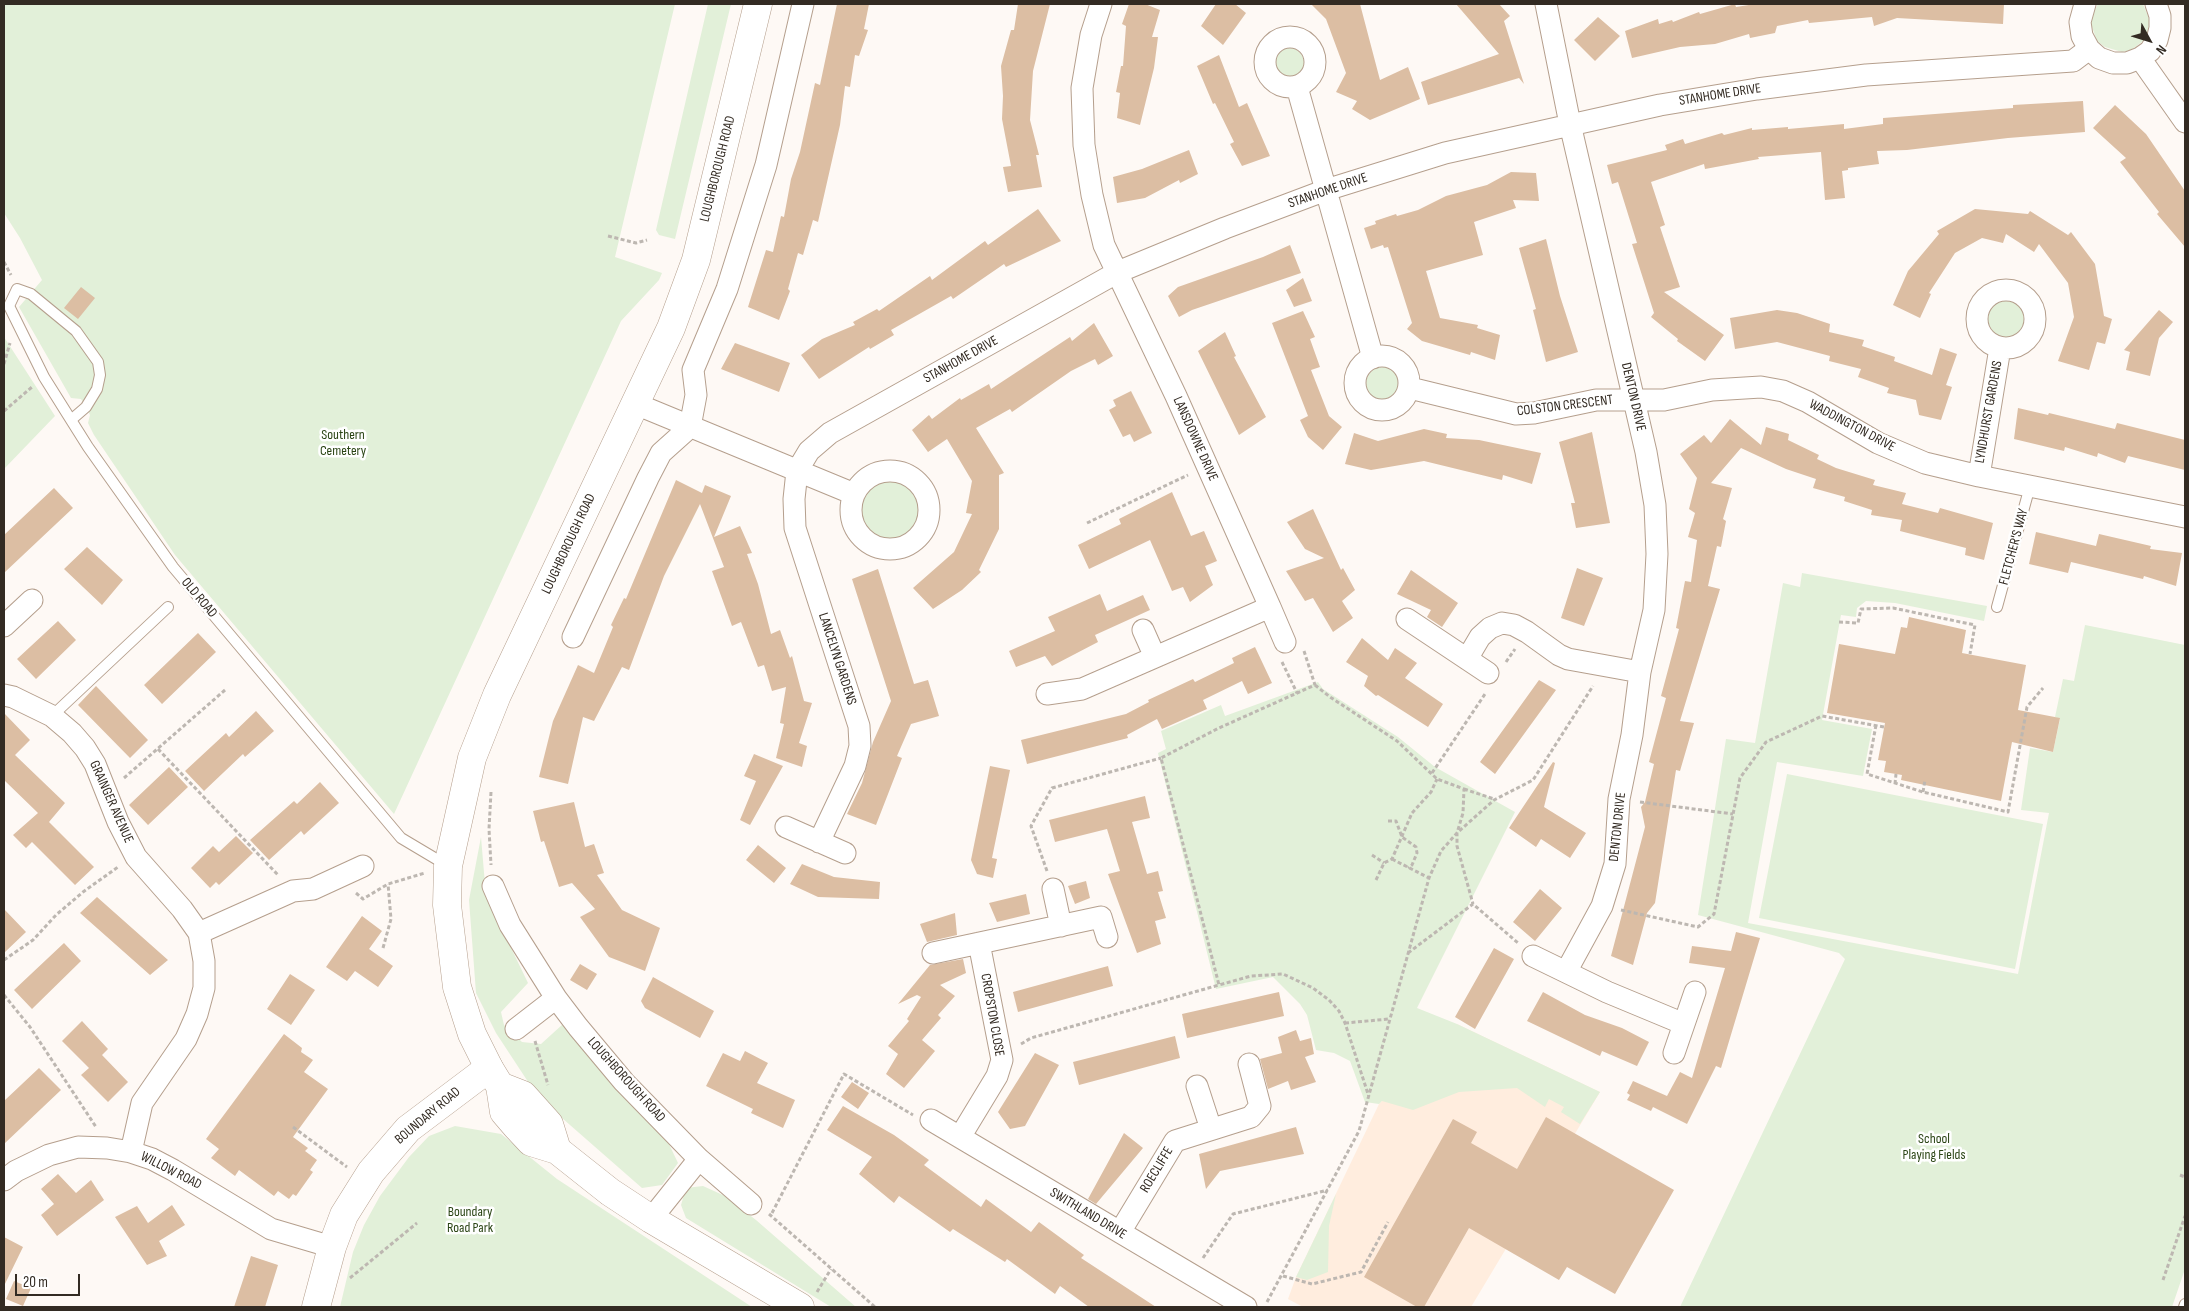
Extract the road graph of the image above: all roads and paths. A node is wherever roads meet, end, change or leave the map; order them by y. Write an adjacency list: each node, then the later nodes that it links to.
1 (758, 4): 21 (main road, LOUGHBOROUGH ROAD)
2 (803, 4): 24 (street)
3 (1101, 4): 15 (street, LANSDOWNE DRIVE)
4 (1546, 4): 11 (street, DENTON DRIVE)
5 (2082, 5): 7 (street)
6 (2163, 8): 8 (street)
7 (2089, 49): 8 (street); 11 (street, STANHOME DRIVE)
8 (2140, 58): 10 (street)
9 (1297, 87): 12 (street)
10 (2185, 122)
11 (1570, 124): 12 (street, STANHOME DRIVE); 20 (street, DENTON DRIVE)
12 (1326, 190): 15 (street, STANHOME DRIVE); 17 (street)
13 (608, 236): 14 (path)
14 (647, 240)
15 (1118, 272): 25 (street, LANSDOWNE DRIVE); 26 (street, STANHOME DRIVE)
16 (2000, 348): 27 (street, LYNDHURST GARDENS)
17 (1373, 358): 19 (street); 19 (street)
18 (44, 377): 22 (path); 23 (lane, OLD ROAD); 23 (lane, OLD ROAD)
19 (1410, 388): 20 (street, COLSTON CRESCENT)
20 (1634, 400): 27 (street, WADDINGTON DRIVE); 47 (street, DENTON DRIVE)
21 (636, 404): 24 (street); 83 (main road, LOUGHBOROUGH ROAD)
22 (4, 411)
23 (71, 420): 83 (lane, OLD ROAD)
24 (690, 426): 26 (street); 41 (street)
25 (1207, 466): 31 (path); 33 (street, LANSDOWNE DRIVE)
26 (797, 471): 29 (street); 76 (street, LANCELYN GARDENS)
27 (1979, 476): 28 (street, WADDINGTON DRIVE)
28 (2030, 486): 30 (street, WADDINGTON DRIVE); 35 (lane, FLETCHER'S WAY)
29 (854, 494)
30 (2185, 517)
31 (1087, 523)
32 (32, 600): 38 (street)
33 (1270, 606): 42 (street, LANSDOWNE DRIVE); 44 (street)
34 (168, 607): 55 (lane)
35 (1997, 607)
36 (1407, 619): 45 (street)
37 (1839, 622): 43 (path)
38 (4, 626)
39 (1143, 630): 44 (street)
40 (1527, 632): 45 (street); 46 (street); 48 (path)
41 (573, 638)
42 (1289, 649): 49 (path); 52 (path)
43 (1970, 654)
44 (1155, 657): 53 (street)
45 (1467, 659): 48 (street)
46 (1606, 666): 47 (street); 69 (path)
47 (1640, 672): 70 (street, DENTON DRIVE)
48 (1493, 676): 60 (path)
49 (1316, 685): 52 (path); 60 (path)
50 (2043, 688): 68 (path)
51 (226, 690): 58 (path)
52 (1297, 693): 59 (path)
53 (1047, 694)
54 (4, 695): 55 (street, GRAINGER AVENUE)
55 (52, 716): 67 (street, GRAINGER AVENUE)
56 (1876, 725): 57 (path); 64 (path); 71 (path)
57 (1884, 727)
58 (158, 749): 67 (path); 91 (path)
59 (1161, 758): 90 (path); 104 (path)
60 (1432, 773): 62 (path)
61 (1896, 774): 64 (path)
62 (1437, 779): 65 (path); 75 (path)
63 (1925, 780): 68 (path)
64 (1895, 784): 68 (path)
65 (1464, 789): 69 (path); 74 (path)
66 (492, 790): 89 (path)
67 (107, 792): 79 (street, GRAINGER AVENUE)
68 (1923, 792)
69 (1494, 800): 74 (path)
70 (1619, 800): 71 (path); 93 (street, DENTON DRIVE)
71 (1733, 814): 93 (path)
72 (1388, 821): 75 (path)
73 (786, 827): 76 (street)
74 (1456, 833): 85 (path); 92 (path)
75 (1402, 837): 80 (path); 84 (path)
76 (819, 842): 77 (street)
77 (845, 853)
78 (1372, 855): 81 (path)
79 (136, 857): 95 (street, GRAINGER AVENUE); 102 (path)
80 (1392, 859): 81 (path); 84 (path)
81 (1384, 863): 87 (path)
82 (363, 866): 86 (street)
83 (448, 866): 88 (path); 115 (main road, LOUGHBOROUGH ROAD)
84 (1408, 868): 85 (path)
85 (1429, 878): 100 (path)
86 (334, 879): 88 (path); 91 (street)
87 (1376, 880)
88 (388, 884): 98 (path)
89 (493, 886): 107 (street, LOUGHBOROUGH ROAD)
90 (1053, 889): 94 (street)
91 (293, 891): 95 (street)
92 (1473, 904): 100 (path); 101 (path)
93 (1602, 906): 103 (street, DENTON DRIVE)
94 (1061, 926): 96 (street); 97 (street)
95 (199, 933): 123 (street, GRAINGER AVENUE)
96 (1106, 937)
97 (979, 943): 99 (street); 113 (street, CROPSTON CLOSE)
98 (383, 948)
99 (932, 953)
100 (1407, 953): 108 (path)
101 (1533, 956): 103 (street)
102 (4, 960)
103 (1566, 972): 110 (street)
104 (1219, 985): 109 (path); 113 (path)
105 (1695, 992): 110 (street)
106 (4, 995): 122 (path)
107 (556, 998): 111 (street); 124 (street, LOUGHBOROUGH ROAD)
108 (1388, 1019): 109 (path); 117 (path)
109 (1345, 1023): 117 (path)
110 (1684, 1024): 112 (street)
111 (516, 1029)
112 (1674, 1053)
113 (1002, 1055): 121 (street, CROPSTON CLOSE)
114 (1250, 1064): 120 (street, ROECLIFFE)
115 (494, 1077): 128 (main road, BOUNDARY ROAD); 133 (main road, LOUGHBOROUGH ROAD)
116 (1197, 1086): 120 (street)
117 (1370, 1099): 129 (path)
118 (932, 1120): 121 (street, SWITHLAND DRIVE); 131 (path)
119 (293, 1127): 128 (path)
120 (1211, 1129): 136 (street, ROECLIFFE)
121 (960, 1137): 136 (street, SWITHLAND DRIVE)
122 (107, 1148): 123 (street, WILLOW ROAD); 127 (street, WILLOW ROAD)
123 (131, 1152): 137 (street, WILLOW ROAD)
124 (700, 1159): 130 (street, LOUGHBOROUGH ROAD); 133 (street)
125 (2180, 1175): 126 (path)
126 (2185, 1177)
127 (4, 1180)
128 (365, 1180): 137 (main road, BOUNDARY ROAD)
129 (1328, 1190): 139 (path); 140 (path)
130 (751, 1204): 131 (path)
131 (771, 1216): 138 (path)
132 (2185, 1216): 141 (path)
133 (650, 1219): 143 (main road, LOUGHBOROUGH ROAD)
134 (1388, 1222): 140 (path)
135 (417, 1223): 142 (path)
136 (1120, 1232): 139 (street, SWITHLAND DRIVE)
137 (332, 1247): 144 (main road, BOUNDARY ROAD)
138 (831, 1268): 143 (path); 145 (path)
139 (1192, 1275): 146 (street, SWITHLAND DRIVE)
140 (1283, 1276): 147 (path)
141 (2163, 1280)
142 (343, 1284)
143 (806, 1303)
144 (316, 1307)
145 (875, 1307)
146 (1246, 1307)
147 (1264, 1307)

